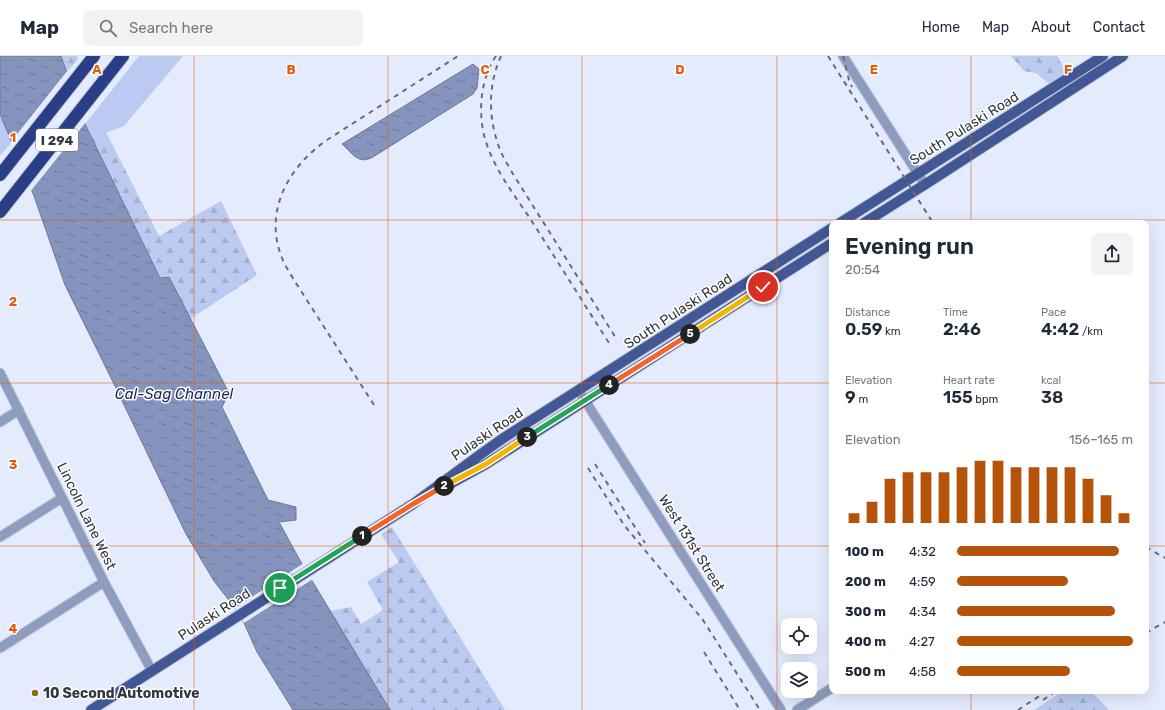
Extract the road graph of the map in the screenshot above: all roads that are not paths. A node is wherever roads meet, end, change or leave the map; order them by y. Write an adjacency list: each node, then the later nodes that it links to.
1 (94, 56): 7 (highway, I 294)
2 (123, 56): 9 (highway, I 294)
3 (843, 56): 6 (street)
4 (1103, 56): 6 (main road, South Pulaski Road)
5 (1123, 56): 8 (main road, South Pulaski Road)
6 (918, 174): 8 (street); 10 (main road, South Pulaski Road)
7 (0, 175)
8 (925, 185): 11 (main road, South Pulaski Road)
9 (0, 212)
10 (845, 220)
11 (869, 220)
12 (829, 230): 15 (main road, South Pulaski Road)
13 (829, 245): 16 (main road, South Pulaski Road)
14 (0, 373): 17 (street, Lincoln Lane West)
15 (579, 391): 16 (street, West 131st Street); 20 (main road, Pulaski Road)
16 (585, 400): 20 (main road, Pulaski Road); 27 (street, West 131st Street)
17 (19, 410): 18 (street); 19 (street, Lincoln Lane West)
18 (0, 422)
19 (62, 498): 21 (street); 22 (street, Lincoln Lane West)
20 (413, 504): 24 (main road, Pulaski Road)
21 (0, 537)
22 (104, 582): 23 (street); 24 (street, Lincoln Lane West)
23 (0, 648)
24 (152, 671): 26 (main road, Pulaski Road)
25 (829, 690): 28 (street)
26 (91, 710)
27 (781, 710)
28 (797, 710)

